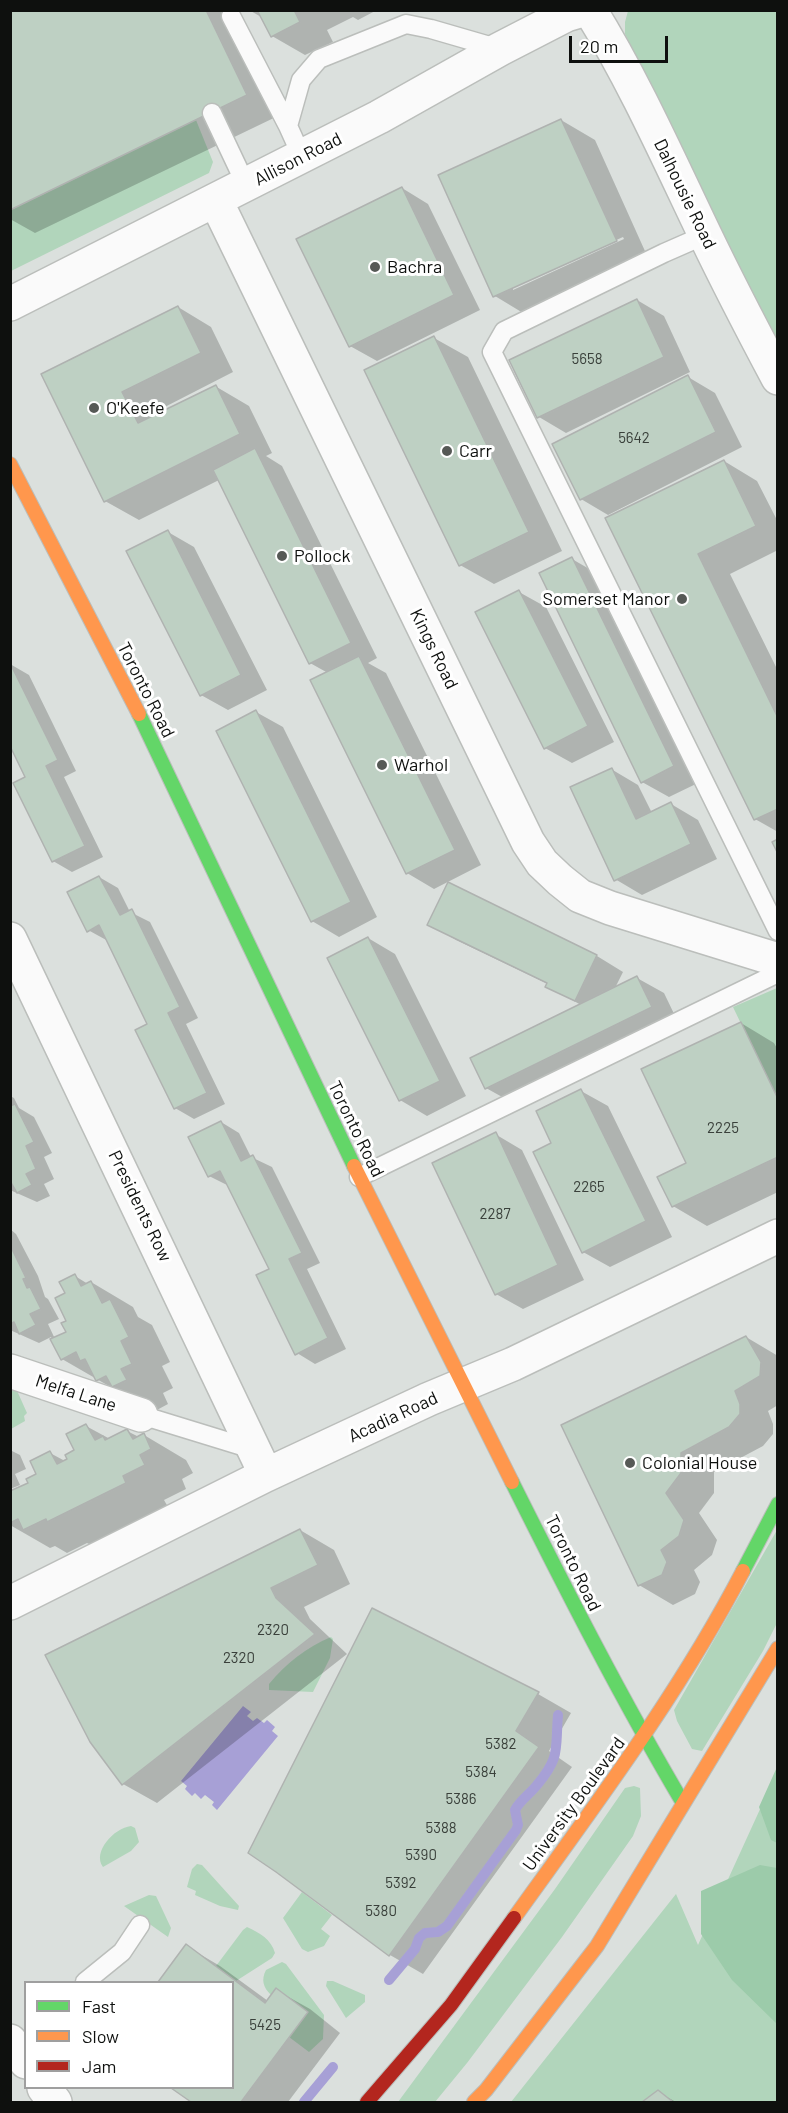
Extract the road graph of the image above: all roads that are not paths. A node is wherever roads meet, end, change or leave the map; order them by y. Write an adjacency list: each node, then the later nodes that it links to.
1 (583, 10): 4 (street, Allison Road)
2 (590, 10): 10 (street, Dalhousie Road)
3 (231, 16): 6 (lane)
4 (500, 49): 6 (lane); 7 (street, Allison Road)
5 (212, 113): 8 (lane)
6 (288, 126): 7 (lane)
7 (302, 157): 8 (street, Allison Road)
8 (246, 185): 9 (street, Allison Road)
9 (216, 201): 11 (street, Allison Road); 16 (street, Kings Road)
10 (705, 235): 12 (street, Dalhousie Road); 14 (lane)
11 (10, 304)
12 (777, 378)
13 (13, 475): 18 (street, Toronto Road)
14 (777, 931)
15 (10, 939): 23 (street, Presidents Row)
16 (777, 960)
17 (777, 973): 18 (lane)
18 (359, 1177): 21 (street, Toronto Road)
19 (777, 1236): 21 (street, Acadia Road)
20 (10, 1371): 22 (street, Melfa Lane)
21 (464, 1385): 23 (street, Acadia Road); 27 (street, Toronto Road)
22 (141, 1415): 23 (lane)
23 (261, 1462): 25 (street, Acadia Road)
24 (777, 1504): 27 (street, University Boulevard)
25 (10, 1603)
26 (777, 1648): 28 (street)
27 (644, 1737): 28 (street, Toronto Road); 36 (street, University Boulevard)
28 (683, 1803): 37 (street)
29 (140, 1925): 30 (lane)
30 (87, 1981)
31 (24, 2032): 32 (lane)
32 (11, 2041): 33 (street)
33 (24, 2059)
34 (45, 2089): 35 (street)
35 (55, 2103)
36 (367, 2103)
37 (474, 2103)

